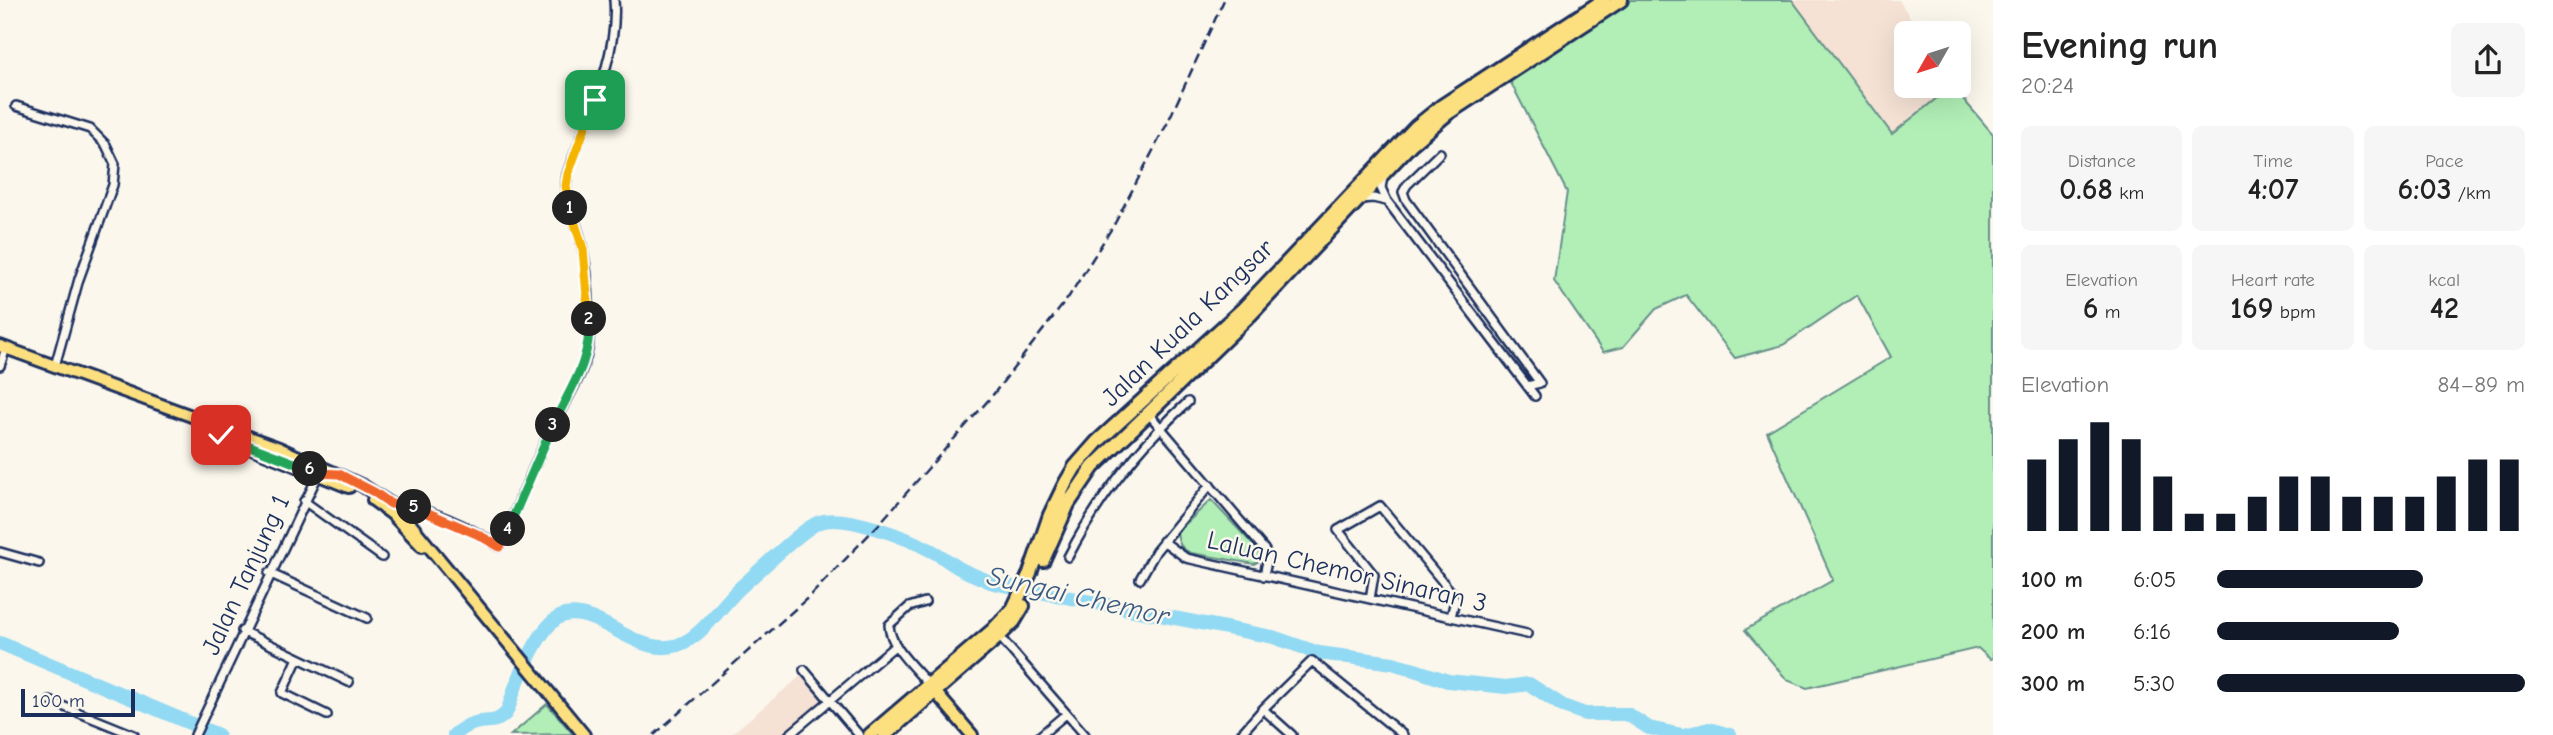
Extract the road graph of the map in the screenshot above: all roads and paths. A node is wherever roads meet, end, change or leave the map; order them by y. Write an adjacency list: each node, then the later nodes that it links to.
1 (614, 0): 26 (street)
2 (1612, 2): 5 (highway, Jalan Kuala Kangsar); 13 (highway, Jalan Kuala Kangsar)
3 (16, 106): 12 (street)
4 (1440, 153): 8 (street)
5 (1384, 173): 6 (highway, Jalan Kuala Kangsar); 7 (street)
6 (1360, 199): 7 (street); 18 (highway, Jalan Kuala Kangsar)
7 (1387, 201): 9 (street)
8 (1425, 226): 9 (street); 15 (street)
9 (1413, 237): 15 (street)
10 (3, 347): 11 (street); 12 (main road)
11 (0, 366)
12 (55, 366): 14 (main road)
13 (1165, 380): 18 (highway); 21 (highway, Jalan Kuala Kangsar)
14 (102, 384): 20 (main road); 22 (main road)
15 (1527, 386): 16 (street)
16 (1535, 396)
17 (1188, 402): 19 (street)
18 (1148, 413): 19 (street); 21 (highway); 33 (highway, Jalan Kuala Kangsar)
19 (1160, 427): 24 (street); 30 (street)
20 (297, 456): 22 (main road); 23 (main road)
21 (1082, 459): 33 (highway, Jalan Kuala Kangsar)
22 (319, 473): 23 (main road); 25 (street, Jalan Tanjung 1); 38 (main road)
23 (339, 474): 26 (main road)
24 (1209, 485): 27 (street); 34 (street)
25 (304, 501): 29 (street); 32 (street, Jalan Tanjung 1)
26 (391, 504): 38 (main road)
27 (1163, 541): 34 (street, Laluan Chemor Sinaran 3); 35 (street)
28 (0, 552): 31 (street)
29 (382, 556)
30 (1068, 557)
31 (39, 563)
32 (269, 573): 40 (street); 41 (street, Jalan Tanjung 1)
33 (1034, 574): 42 (highway, Jalan Kuala Kangsar)
34 (1264, 576): 36 (street, Laluan Chemor Sinaran 3)
35 (1140, 579)
36 (1370, 599): 39 (street, Laluan Chemor Sinaran 3); 39 (street)
37 (925, 602): 44 (street)
38 (478, 607): 56 (main road)
39 (1451, 617): 43 (street, Laluan Chemor Sinaran 3)
40 (367, 618)
41 (242, 631): 45 (street); 55 (street, Jalan Tanjung 1)
42 (996, 633): 48 (highway, Jalan Kuala Kangsar); 52 (street)
43 (1527, 634)
44 (896, 645): 48 (street); 50 (street)
45 (298, 658): 47 (street); 53 (street)
46 (804, 670): 50 (street)
47 (349, 682)
48 (933, 690): 59 (highway, Jalan Kuala Kangsar); 60 (highway, Jalan Kuala Kangsar); 61 (main road); 62 (main road)
49 (50, 701): 54 (street)
50 (830, 701): 57 (street); 58 (street)
51 (1263, 709): 65 (street); 66 (street); 67 (street)
52 (1066, 714): 63 (street); 64 (street)
53 (327, 715)
54 (134, 735)
55 (195, 735)
56 (584, 735)
57 (789, 735)
58 (859, 735)
59 (870, 735)
60 (886, 735)
61 (967, 735)
62 (972, 735)
63 (1041, 735)
64 (1085, 735)
65 (1240, 735)
66 (1292, 735)
67 (1403, 735)

